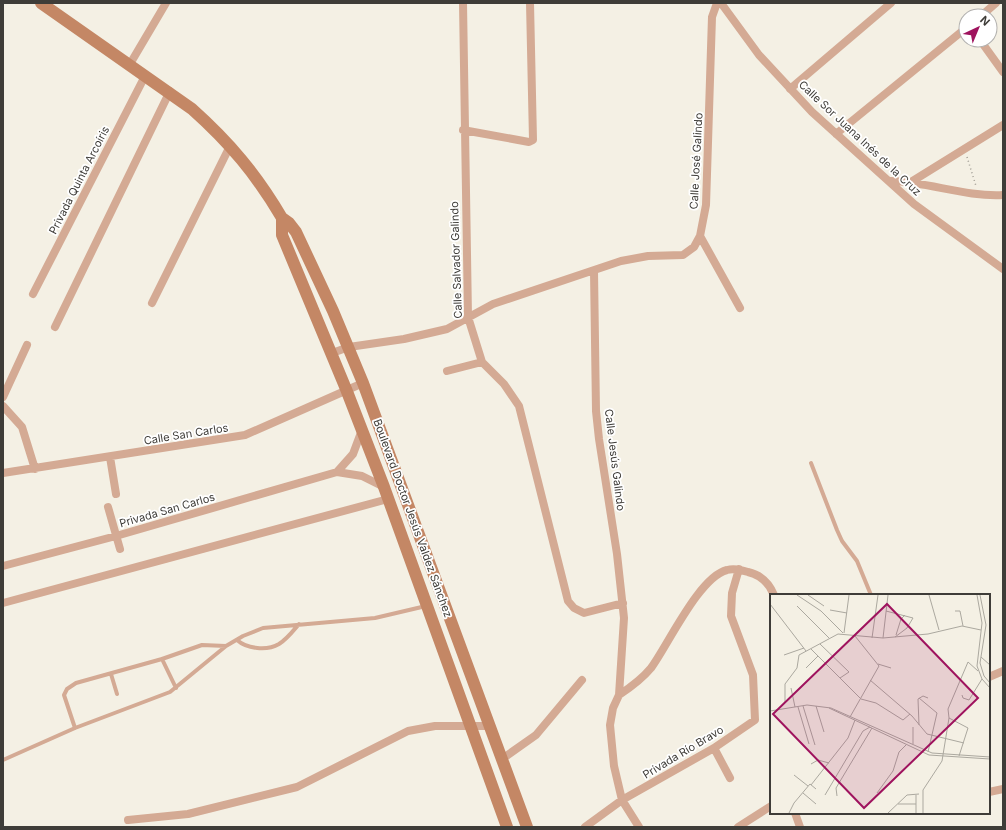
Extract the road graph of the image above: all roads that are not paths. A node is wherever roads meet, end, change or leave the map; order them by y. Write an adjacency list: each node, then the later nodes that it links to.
1 (43, 3): 10 (main road, Boulevard Doctor Jesús Valdez Sánchez)
2 (166, 3): 10 (street)
3 (462, 3): 16 (street, Calle Salvador Galindo)
4 (530, 3): 16 (street)
5 (716, 3): 23 (street, Calle José Galindo)
6 (721, 3): 13 (street, Calle Sor Juana Inés de la Cruz)
7 (891, 3): 13 (street)
8 (958, 35): 17 (street)
9 (986, 48): 11 (street)
10 (130, 64): 12 (main road, Boulevard Doctor Jesús Valdez Sánchez)
11 (1003, 72)
12 (145, 76): 14 (main road, Boulevard Doctor Jesús Valdez Sánchez); 26 (street, Privada Quinta Arcoíris)
13 (790, 89): 17 (street, Calle Sor Juana Inés de la Cruz)
14 (170, 91): 18 (main road, Boulevard Doctor Jesús Valdez Sánchez); 30 (street)
15 (1003, 125): 20 (street)
16 (463, 130): 29 (street, Calle Salvador Galindo)
17 (836, 134): 19 (street, Calle Sor Juana Inés de la Cruz)
18 (230, 146): 22 (main road, Boulevard Doctor Jesús Valdez Sánchez); 27 (street)
19 (890, 182): 20 (street); 24 (street, Calle Sor Juana Inés de la Cruz)
20 (912, 182): 21 (street)
21 (1003, 195)
22 (282, 218): 32 (main road, Boulevard Doctor Jesús Valdez Sánchez); 33 (main road, Boulevard Doctor Jesús Valdez Sánchez)
23 (700, 236): 25 (street); 28 (street)
24 (1003, 269)
25 (594, 271): 29 (street); 57 (street, Calle Jesús Galindo)
26 (33, 294)
27 (152, 303)
28 (740, 308)
29 (468, 317): 32 (street); 34 (street, Calle Salvador Galindo)
30 (55, 327)
31 (27, 345): 38 (street)
32 (349, 348): 33 (street); 36 (main road, Boulevard Doctor Jesús Valdez Sánchez)
33 (332, 353): 37 (main road, Boulevard Doctor Jesús Valdez Sánchez)
34 (482, 362): 35 (street); 57 (street, Calle Salvador Galindo)
35 (446, 371)
36 (363, 383): 37 (street, Calle San Carlos); 70 (main road, Boulevard Doctor Jesús Valdez Sánchez)
37 (346, 389): 40 (main road, Boulevard Doctor Jesús Valdez Sánchez); 41 (street, Calle San Carlos)
38 (3, 397)
39 (3, 406): 43 (street)
40 (362, 430): 44 (street); 46 (main road, Boulevard Doctor Jesús Valdez Sánchez)
41 (110, 457): 43 (street, Calle San Carlos); 47 (street)
42 (812, 463): 55 (lane)
43 (35, 469): 45 (street, Calle San Carlos)
44 (336, 472): 46 (street, Privada San Carlos); 50 (street, Privada San Carlos)
45 (3, 473)
46 (384, 487): 48 (main road, Boulevard Doctor Jesús Valdez Sánchez)
47 (116, 494)
48 (388, 499): 56 (street); 58 (main road, Boulevard Doctor Jesús Valdez Sánchez)
49 (108, 507): 50 (street)
50 (116, 536): 51 (street); 52 (street, Privada San Carlos)
51 (120, 549)
52 (3, 566)
53 (739, 569): 54 (street); 69 (street); 73 (street, Privada Río Bravo)
54 (774, 594)
55 (871, 594)
56 (3, 603)
57 (623, 603): 69 (street, Calle Jesús Galindo)
58 (426, 606): 59 (lane); 71 (main road, Boulevard Doctor Jesús Valdez Sánchez)
59 (300, 624): 60 (lane); 60 (lane)
60 (237, 640): 61 (lane)
61 (226, 646): 62 (lane); 67 (lane)
62 (162, 659): 64 (lane); 67 (lane)
63 (1003, 671): 65 (street)
64 (111, 674): 68 (lane); 72 (lane)
65 (990, 677)
66 (582, 680): 74 (street)
67 (176, 688): 72 (lane)
68 (117, 694)
69 (619, 695): 79 (street, Calle Jesús Galindo)
70 (491, 726): 71 (street); 74 (main road, Boulevard Doctor Jesús Valdez Sánchez)
71 (472, 727): 82 (street); 83 (main road, Boulevard Doctor Jesús Valdez Sánchez)
72 (75, 728): 75 (lane)
73 (714, 748): 76 (street); 79 (street, Privada Río Bravo)
74 (502, 759): 84 (main road, Boulevard Doctor Jesús Valdez Sánchez)
75 (3, 760)
76 (730, 778)
77 (1003, 789): 78 (street)
78 (990, 792)
79 (622, 800): 85 (street, Privada Río Bravo); 86 (street, Calle Jesús Galindo)
80 (770, 807): 87 (street)
81 (795, 814): 88 (street)
82 (128, 820)
83 (507, 827)
84 (527, 827)
85 (585, 827)
86 (639, 827)
87 (738, 827)
88 (800, 827)

